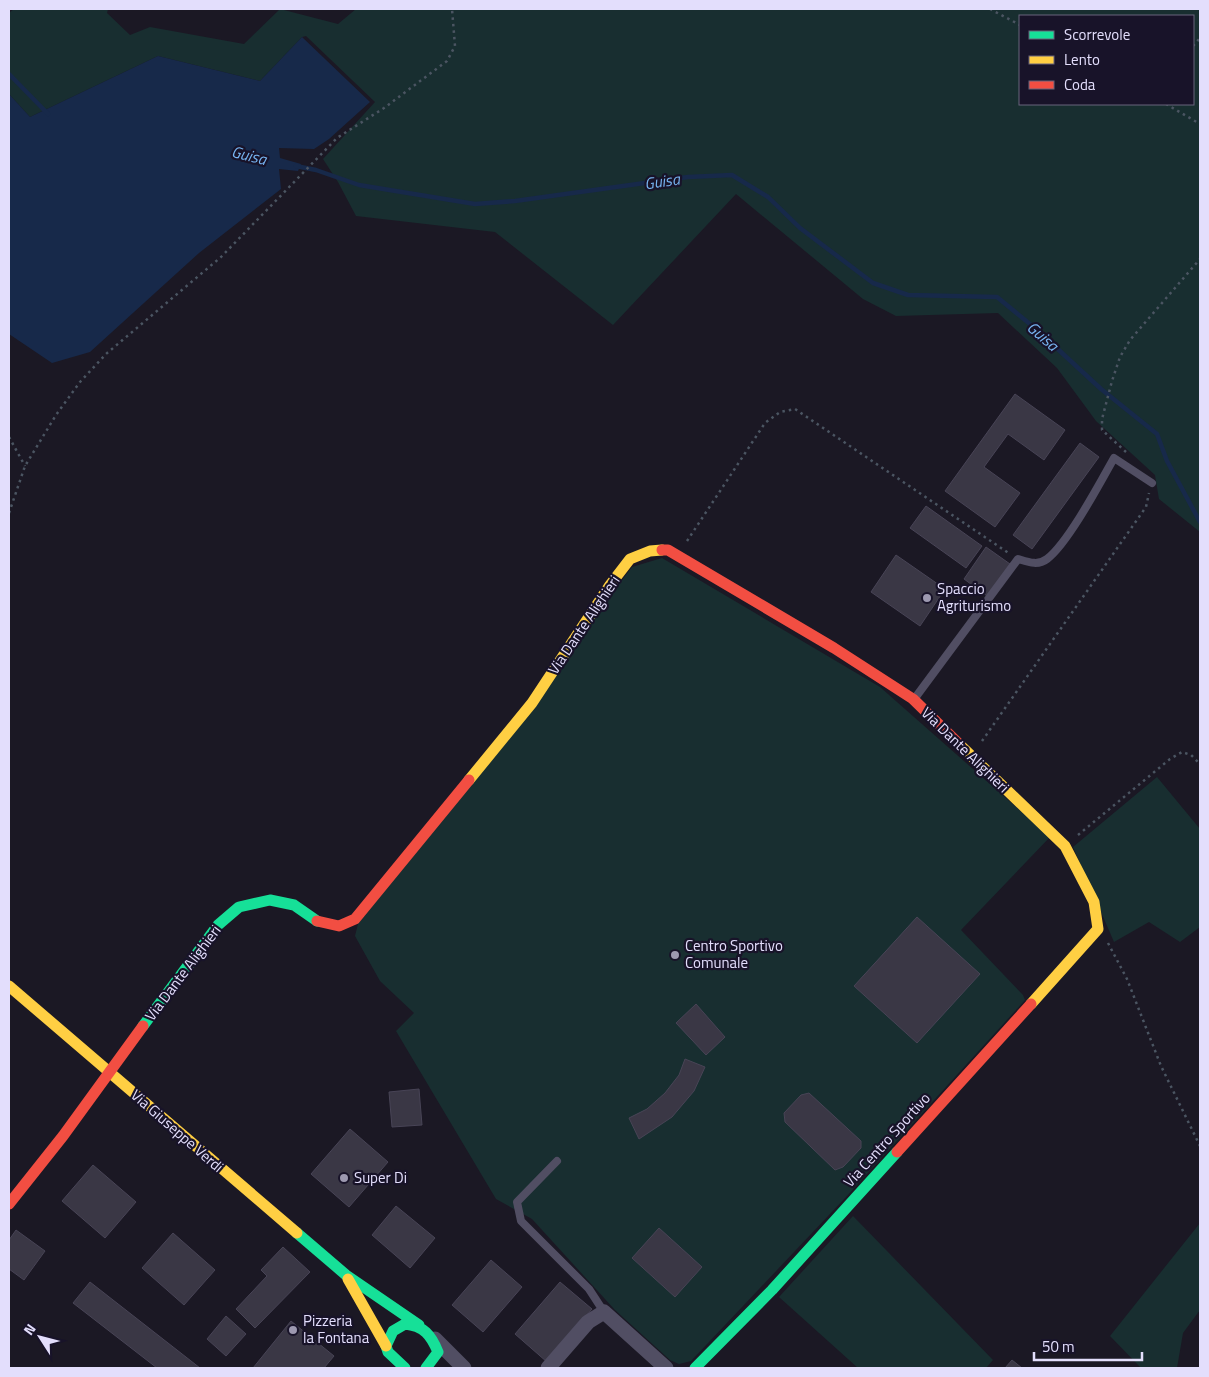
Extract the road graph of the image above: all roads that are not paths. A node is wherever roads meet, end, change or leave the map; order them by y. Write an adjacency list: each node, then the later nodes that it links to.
1 (1152, 483): 2 (lane)
2 (913, 699): 3 (street, Via Dante Alighieri); 5 (street, Via Dante Alighieri)
3 (1098, 929): 19 (street, Via Centro Sportivo)
4 (9, 986): 5 (street, Via Giuseppe Verdi)
5 (108, 1072): 7 (street, Via Dante Alighieri); 8 (street, Via Giuseppe Verdi)
6 (557, 1161): 9 (lane)
7 (9, 1204)
8 (346, 1275): 10 (street, Via Giuseppe Verdi); 12 (street, Via Giuseppe Verdi)
9 (604, 1312): 17 (street); 18 (street)
10 (419, 1325): 11 (street, Via Giuseppe Verdi); 12 (street)
11 (432, 1336): 15 (street); 16 (street)
12 (387, 1349): 13 (street); 14 (street, Via Giuseppe Verdi)
13 (384, 1368)
14 (405, 1368)
15 (426, 1368)
16 (464, 1368)
17 (548, 1368)
18 (666, 1368)
19 (695, 1368)

